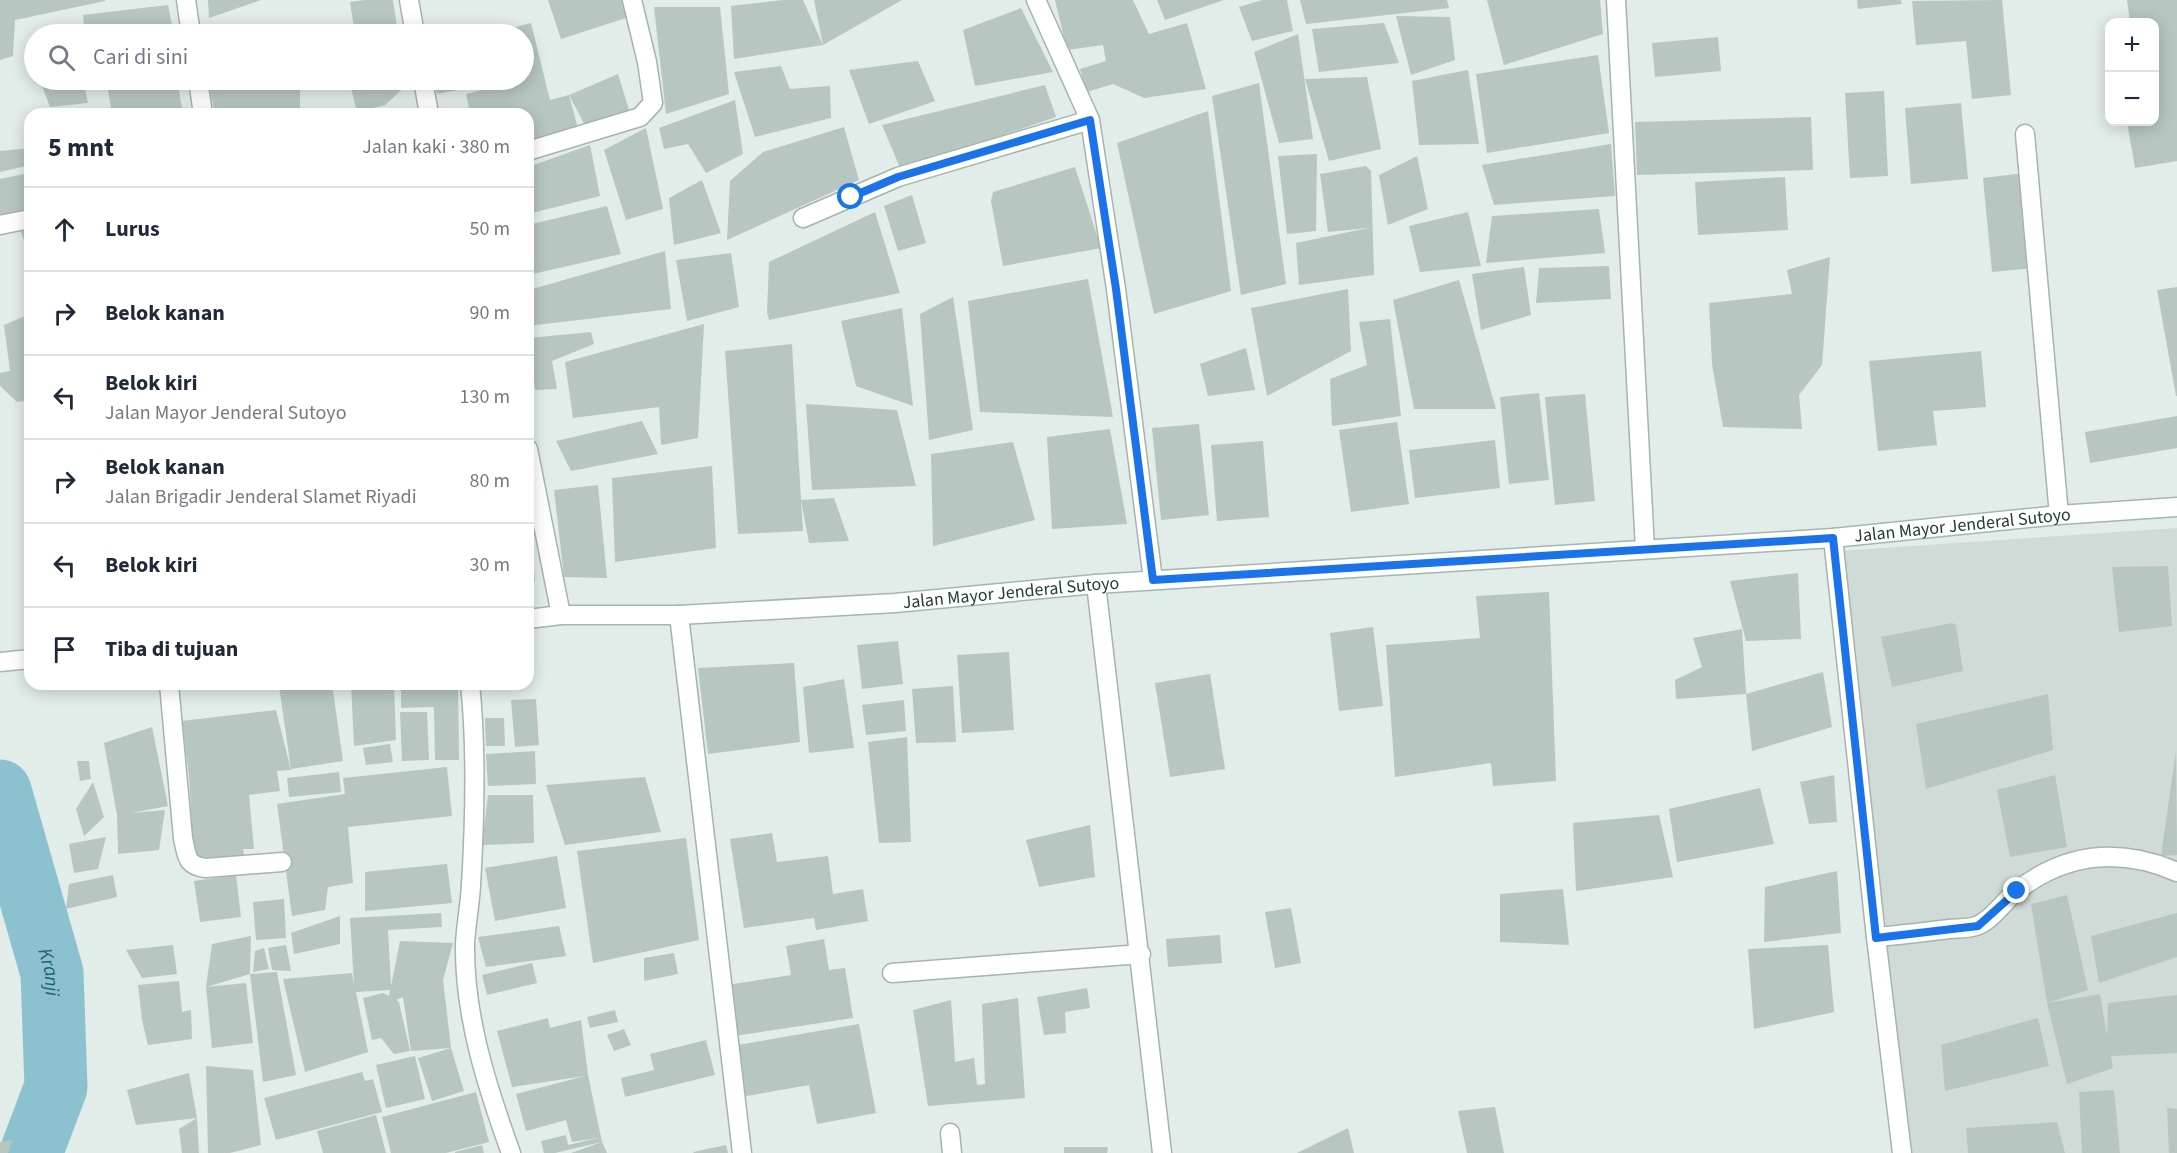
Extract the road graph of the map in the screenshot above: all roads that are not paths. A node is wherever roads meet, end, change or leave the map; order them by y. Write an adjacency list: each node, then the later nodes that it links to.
1 (186, 0): 6 (street)
2 (409, 0): 7 (street)
3 (632, 0): 14 (street)
4 (1036, 0): 12 (street)
5 (1616, 0): 22 (street)
6 (190, 24)
7 (413, 24)
8 (199, 90): 10 (street)
9 (425, 90): 11 (street)
10 (202, 108)
11 (428, 108)
12 (1090, 120): 15 (street); 23 (street)
13 (2025, 134): 20 (street)
14 (534, 149)
15 (803, 218)
16 (24, 220): 17 (street)
17 (0, 225)
18 (534, 478): 25 (street)
19 (2177, 507): 20 (street, Jalan Mayor Jenderal Sutoyo)
20 (2059, 515): 21 (street, Jalan Mayor Jenderal Sutoyo)
21 (1833, 538): 22 (street, Jalan Mayor Jenderal Sutoyo); 34 (street)
22 (1646, 549): 23 (street, Jalan Mayor Jenderal Sutoyo)
23 (1153, 580): 24 (street, Jalan Mayor Jenderal Sutoyo)
24 (1096, 584): 26 (street, Jalan Mayor Jenderal Sutoyo); 35 (street)
25 (561, 615): 26 (street, Jalan Mayor Jenderal Sutoyo); 27 (street, Jalan Mayor Jenderal Sutoyo)
26 (679, 615): 39 (street)
27 (534, 618)
28 (24, 660): 29 (street)
29 (0, 662)
30 (171, 690): 32 (street)
31 (470, 690): 38 (street)
32 (282, 862)
33 (2177, 872): 34 (street)
34 (1876, 938): 42 (street)
35 (1141, 954): 36 (street); 41 (street)
36 (892, 973)
37 (950, 1133): 40 (street)
38 (511, 1153)
39 (742, 1153)
40 (952, 1153)
41 (1162, 1153)
42 (1902, 1153)

